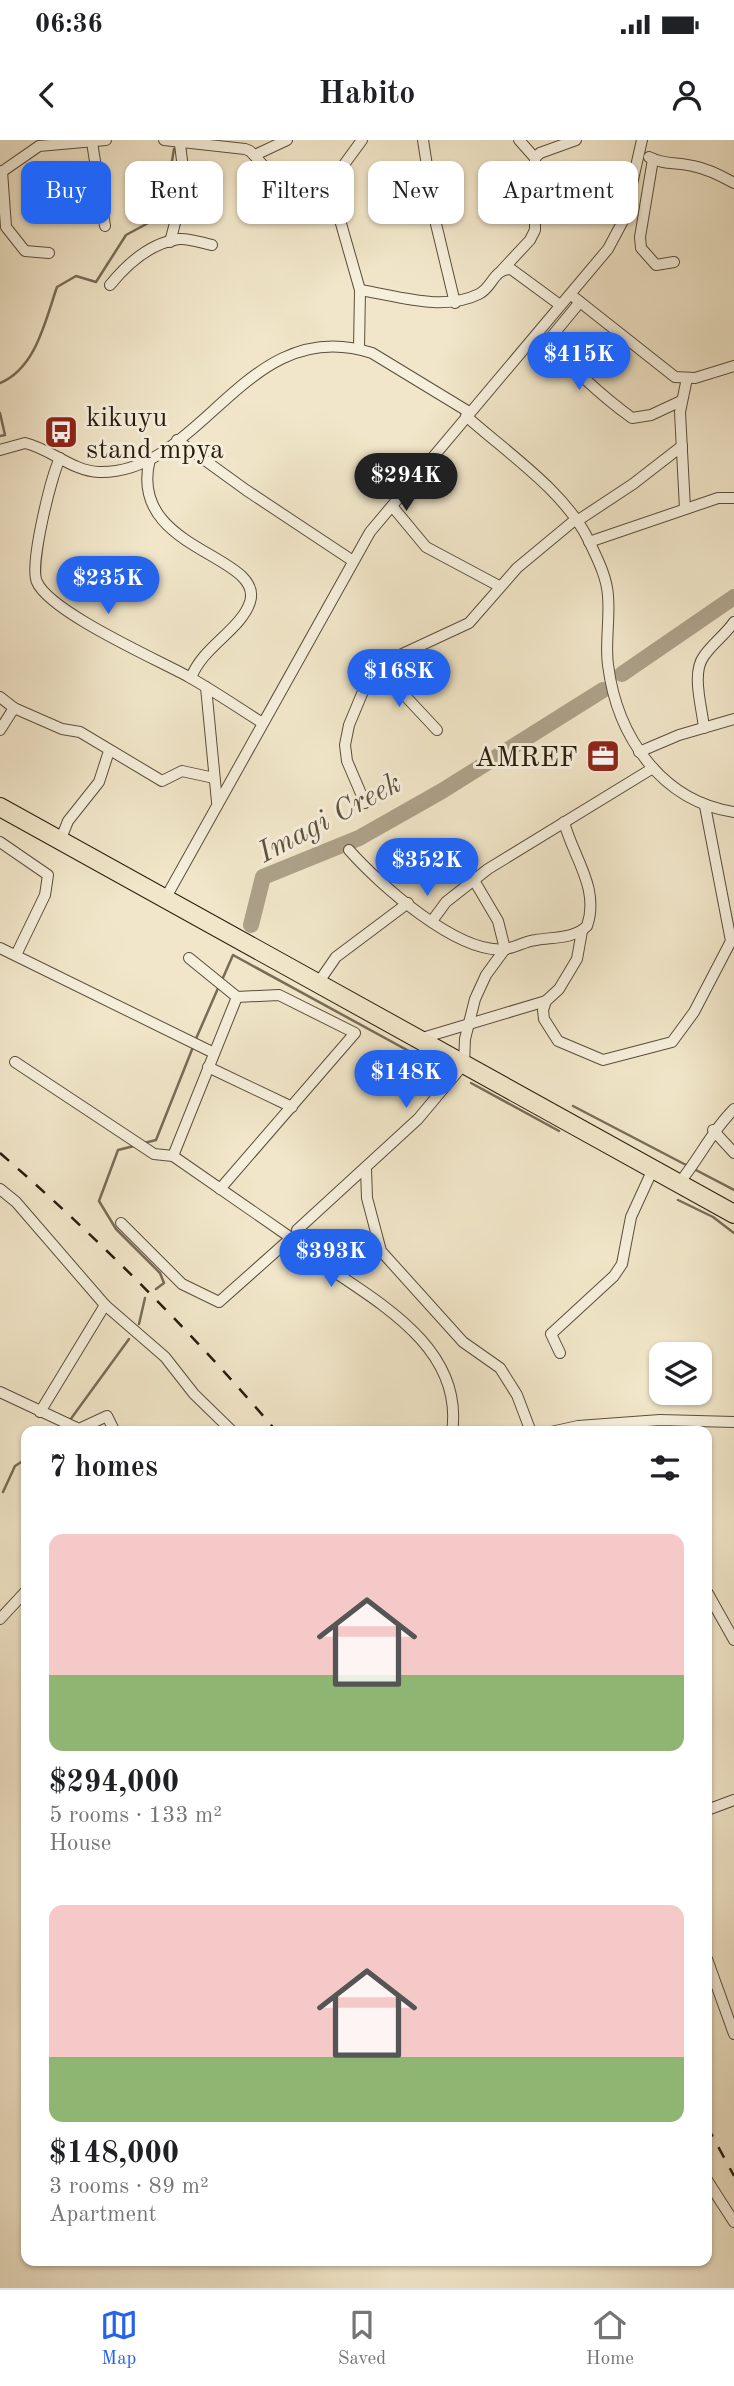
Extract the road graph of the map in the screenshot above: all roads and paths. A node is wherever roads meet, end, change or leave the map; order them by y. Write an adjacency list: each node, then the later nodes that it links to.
1 (106, 140): 9 (street)
2 (164, 140): 10 (street)
3 (287, 140): 12 (street)
4 (362, 140): 16 (street)
5 (423, 140): 30 (street)
6 (519, 140): 13 (street)
7 (576, 140): 13 (street)
8 (642, 140): 11 (street)
9 (92, 142): 17 (street); 20 (street)
10 (180, 144): 12 (street); 21 (street)
11 (640, 151): 14 (street); 28 (street)
12 (254, 155): 15 (street)
13 (535, 158): 25 (street)
14 (653, 159): 18 (street); 24 (street)
15 (259, 161)
16 (345, 161)
17 (1, 172): 23 (street)
18 (734, 183)
19 (341, 224): 27 (street)
20 (105, 226)
21 (170, 242): 22 (street); 26 (street)
22 (212, 245)
23 (49, 253)
24 (674, 262)
25 (502, 270): 30 (street); 31 (street)
26 (110, 285)
27 (360, 290): 30 (street); 32 (street)
28 (569, 293): 29 (street); 31 (street)
29 (580, 302): 34 (street); 35 (street)
30 (455, 303)
31 (560, 305): 36 (street)
32 (359, 349): 36 (street); 37 (street)
33 (734, 366): 34 (street)
34 (687, 379): 35 (street)
35 (681, 401): 38 (street)
36 (468, 414): 43 (street); 45 (street)
37 (177, 440): 41 (street); 47 (street)
38 (682, 446): 44 (street); 45 (street)
39 (0, 450): 40 (street)
40 (60, 458): 41 (street); 51 (street)
41 (150, 458): 51 (street)
42 (734, 498): 44 (street)
43 (392, 506): 47 (street); 48 (street)
44 (685, 509): 46 (street)
45 (577, 520): 46 (street); 48 (street)
46 (589, 542): 61 (street)
47 (353, 561): 56 (street)
48 (499, 586): 50 (street)
49 (734, 622): 57 (street)
50 (379, 668): 59 (street); 65 (street)
51 (191, 678): 52 (street)
52 (206, 687): 56 (street); 63 (street)
53 (0, 697): 54 (street)
54 (14, 708): 58 (street); 60 (street)
55 (734, 719): 57 (street)
56 (261, 722): 64 (street)
57 (704, 727): 61 (street)
58 (0, 730)
59 (437, 730)
60 (109, 751): 63 (street); 70 (street)
61 (639, 751): 62 (street)
62 (653, 768): 66 (street); 69 (street)
63 (214, 778): 64 (street)
64 (217, 802): 74 (street)
65 (365, 803)
66 (705, 806): 68 (street); 84 (street)
67 (0, 807): 70 (highway)
68 (734, 812)
69 (564, 822): 73 (street); 77 (street)
70 (60, 841): 74 (highway)
71 (0, 842): 80 (street)
72 (349, 850): 75 (street)
73 (475, 882): 76 (street); 79 (street)
74 (165, 899): 82 (highway)
75 (408, 903): 76 (street); 82 (street)
76 (432, 921): 79 (street)
77 (582, 931): 79 (street); 84 (street)
78 (0, 948): 80 (street)
79 (505, 949): 85 (street)
80 (16, 955): 87 (street)
81 (189, 958): 83 (street)
82 (318, 984): 86 (highway)
83 (237, 997): 87 (street); 91 (street)
84 (546, 1001): 85 (street)
85 (469, 1025): 86 (street); 89 (street)
86 (419, 1039): 89 (highway)
87 (214, 1053): 90 (street)
88 (15, 1062): 95 (street)
89 (464, 1065): 96 (highway); 97 (street)
90 (208, 1067): 91 (street); 95 (street)
91 (292, 1107): 100 (street)
92 (734, 1109): 93 (street)
93 (713, 1130): 94 (street); 98 (street)
94 (734, 1153)
95 (173, 1156): 100 (street)
96 (653, 1169): 98 (highway); 105 (street)
97 (366, 1170): 103 (street); 114 (street)
98 (679, 1184): 101 (highway)
99 (0, 1189): 104 (street)
100 (220, 1189): 103 (street)
101 (734, 1214)
102 (121, 1223): 103 (street)
103 (294, 1240): 113 (street)
104 (105, 1305): 107 (street); 112 (street)
105 (560, 1353)
106 (0, 1392): 107 (street)
107 (40, 1412): 109 (street)
108 (734, 1422): 115 (street)
109 (72, 1426)
110 (85, 1426): 111 (street)
111 (112, 1426)
112 (227, 1426)
113 (452, 1426)
114 (529, 1426)
115 (578, 1426)
116 (21, 1596): 118 (street)
117 (712, 1601): 119 (street)
118 (0, 1619)
119 (734, 1640)
120 (734, 1800): 121 (street)
121 (712, 1808)
122 (712, 1973): 123 (street)
123 (734, 2034)
124 (712, 2188): 125 (street)
125 (734, 2222)

